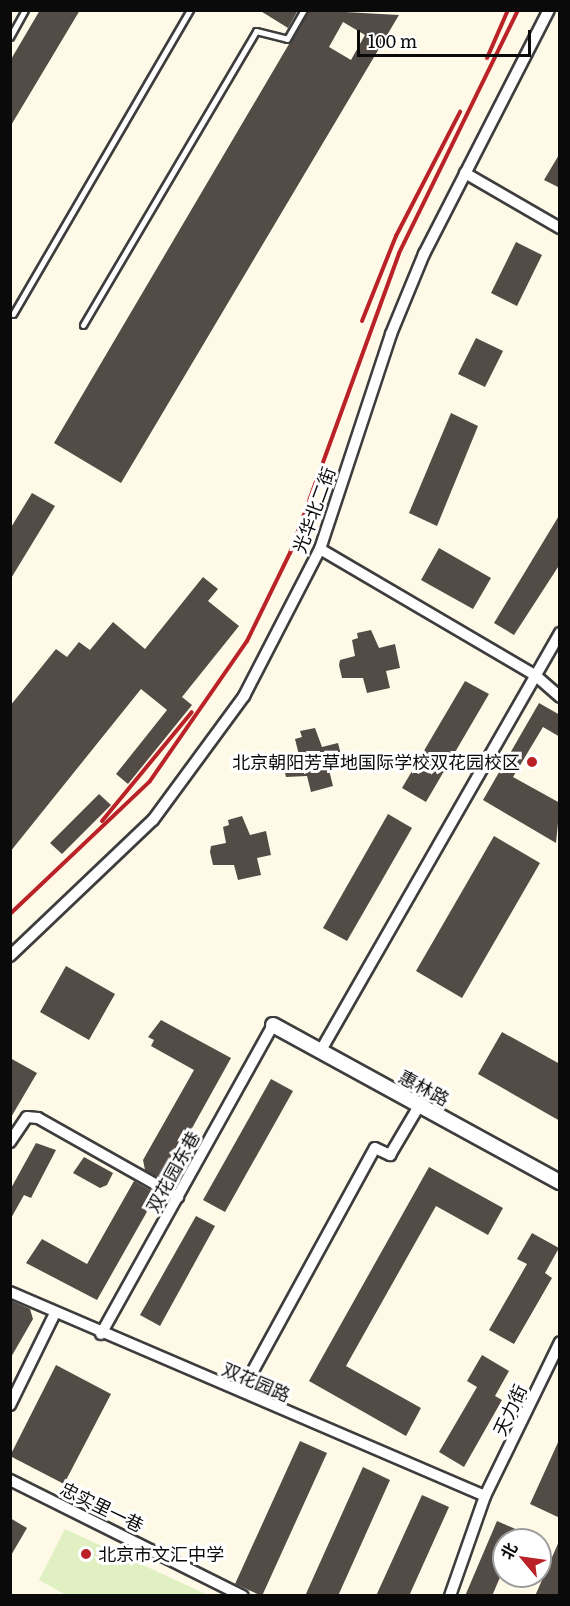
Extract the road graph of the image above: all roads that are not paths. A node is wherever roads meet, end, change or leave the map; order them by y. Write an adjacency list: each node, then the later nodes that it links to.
1 (25, 10): 5 (lane)
2 (190, 10): 8 (lane)
3 (304, 10): 9 (lane)
4 (549, 10): 6 (street, 光华北二街)
5 (10, 37)
6 (465, 173): 7 (street); 10 (street, 光华北二街)
7 (560, 228)
8 (14, 314)
9 (83, 325)
10 (320, 549): 12 (street); 14 (street, 光华北二街)
11 (560, 633): 12 (street)
12 (535, 675): 13 (street); 16 (street)
13 (560, 697)
14 (10, 956)
15 (273, 1025): 16 (street, 惠林路); 20 (street, 双花园东巷)
16 (320, 1052): 17 (street, 惠林路)
17 (419, 1106): 19 (street, 惠林路); 25 (street)
18 (10, 1142): 20 (street)
19 (560, 1182)
20 (178, 1197): 23 (street, 双花园东巷)
21 (10, 1292): 22 (street, 双花园路)
22 (55, 1313): 23 (street, 双花园路); 26 (street)
23 (101, 1334): 28 (street, 双花园路)
24 (560, 1342): 28 (street, 天力街)
25 (249, 1378)
26 (10, 1404)
27 (10, 1480): 29 (street, 忠实里一巷)
28 (487, 1494): 30 (street, 天力街)
29 (243, 1596)
30 (450, 1596)

